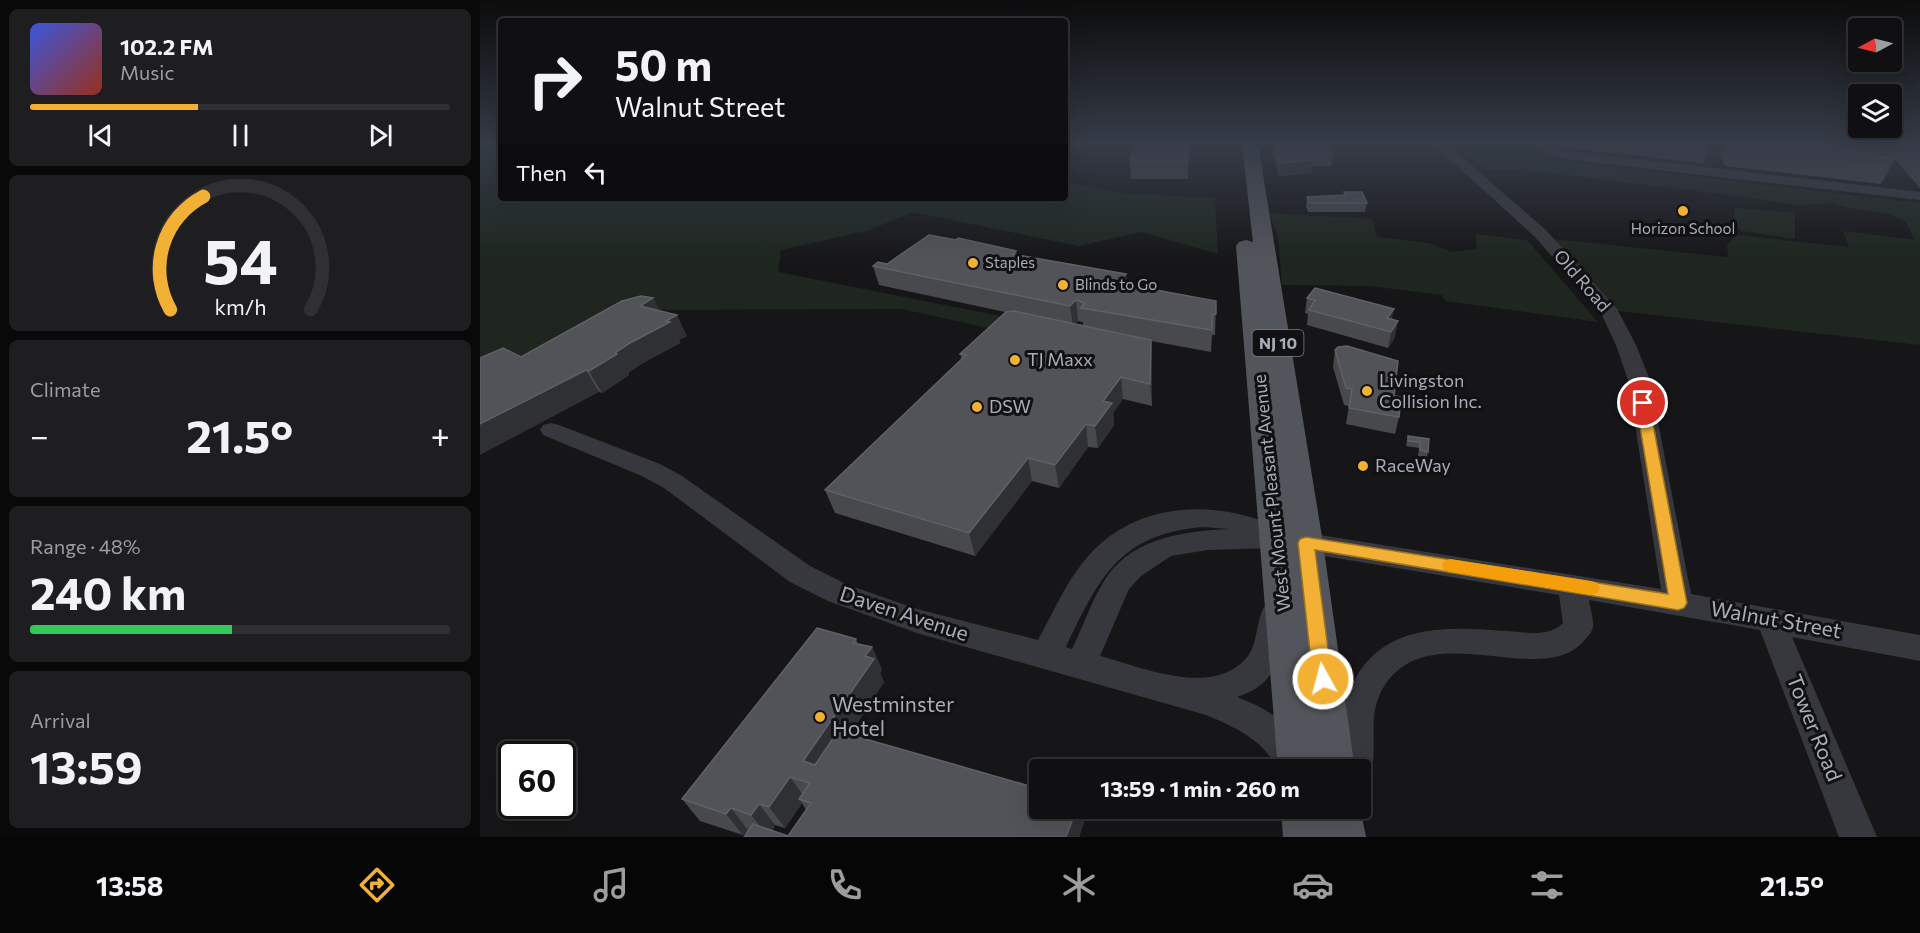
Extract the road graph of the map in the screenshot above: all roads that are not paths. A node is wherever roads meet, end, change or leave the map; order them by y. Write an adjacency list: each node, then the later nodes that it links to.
1 (1240, 183): 7 (main road, West Mount Pleasant Avenue / NJ 10)
2 (1254, 183): 7 (main road, West Mount Pleasant Avenue / NJ 10)
3 (1483, 183): 9 (street, Old Road)
4 (1807, 183): 5 (street)
5 (1920, 196)
6 (551, 430): 12 (street, Daven Avenue)
7 (1287, 547): 8 (street, Walnut Street); 12 (street, Walnut Street); 13 (street, Walnut Street); 14 (street, Daven Avenue); 16 (main road, West Mount Pleasant Avenue / NJ 10); 17 (main road, West Mount Pleasant Avenue / NJ 10)
8 (1572, 585): 9 (street, Walnut Street); 18 (street)
9 (1678, 603): 10 (street, Walnut Street)
10 (1770, 619): 11 (street, Walnut Street); 25 (street, Tower Road)
11 (1920, 648)
12 (1046, 656): 13 (street, Daven Avenue)
13 (1080, 665): 14 (street, Daven Avenue)
14 (1186, 693): 15 (street, Daven Avenue)
15 (1292, 759)
16 (1297, 759)
17 (1332, 759)
18 (1356, 759)
19 (1305, 819): 22 (main road)
20 (1340, 819): 23 (main road)
21 (1356, 819): 24 (street)
22 (1306, 837)
23 (1342, 837)
24 (1355, 837)
25 (1858, 837)

